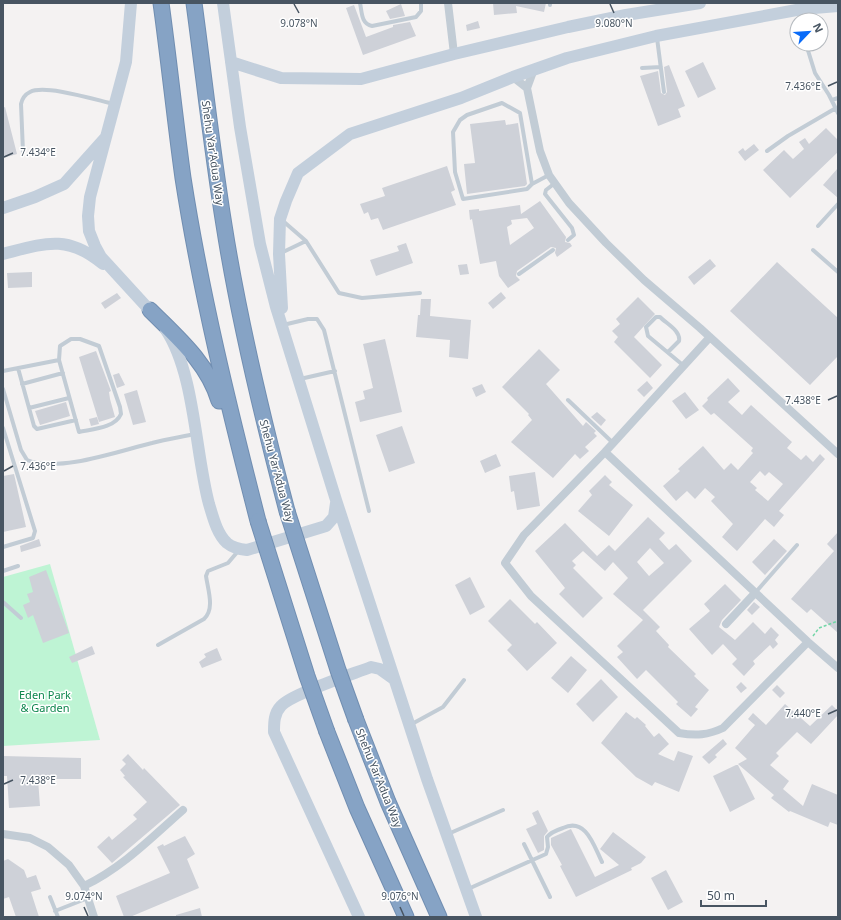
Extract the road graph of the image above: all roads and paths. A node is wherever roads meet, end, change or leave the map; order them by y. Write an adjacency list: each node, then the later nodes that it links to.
1 (131, 3): 26 (street)
2 (160, 3): 72 (highway)
3 (194, 3): 14 (highway, Shehu Yar'Adua Way)
4 (202, 3): 14 (highway)
5 (223, 3): 17 (street)
6 (360, 3): 7 (lane)
7 (421, 3)
8 (448, 3): 16 (street)
9 (700, 3): 16 (street)
10 (838, 6): 11 (street)
11 (811, 12)
12 (789, 16): 13 (street)
13 (656, 36): 18 (lane); 20 (street)
14 (199, 44): 108 (highway, Shehu Yar'Adua Way, bridge)
15 (808, 52): 25 (lane)
16 (454, 54): 17 (street)
17 (231, 62): 43 (street)
18 (660, 67): 19 (lane); 23 (lane)
19 (642, 68)
20 (534, 69): 21 (street); 22 (street)
21 (513, 77): 22 (street); 37 (street)
22 (527, 88): 32 (street)
23 (664, 92)
24 (838, 98): 25 (lane)
25 (832, 100): 27 (lane)
26 (116, 105): 29 (street); 31 (lane)
27 (836, 108): 28 (lane); 30 (lane)
28 (838, 113)
29 (108, 135): 36 (street); 48 (street)
30 (767, 151)
31 (23, 152)
32 (549, 175): 33 (street); 34 (lane)
33 (555, 183): 39 (lane); 52 (street)
34 (532, 184): 34 (lane)
35 (838, 204): 38 (lane)
36 (3, 208)
37 (280, 219): 40 (lane); 44 (street)
38 (818, 226)
39 (568, 240)
40 (306, 241): 44 (lane); 49 (lane)
41 (553, 250): 47 (lane)
42 (813, 250): 46 (lane)
43 (262, 251): 44 (street); 51 (street)
44 (279, 251): 51 (street)
45 (3, 254): 48 (street)
46 (838, 272)
47 (519, 274)
48 (116, 275): 50 (street)
49 (420, 293)
50 (150, 310): 68 (street); 72 (highway)
51 (283, 325): 58 (lane); 60 (street)
52 (710, 337): 55 (street); 71 (street)
53 (668, 352): 53 (lane); 55 (lane)
54 (59, 360): 56 (lane); 59 (lane); 66 (lane)
55 (684, 366): 69 (street)
56 (18, 368): 57 (lane); 61 (lane)
57 (3, 371)
58 (335, 371): 60 (lane); 74 (lane)
59 (63, 374): 61 (lane); 63 (lane)
60 (300, 379): 73 (street)
61 (22, 384): 65 (lane)
62 (3, 389): 68 (lane)
63 (70, 398): 65 (lane); 66 (lane)
64 (568, 400): 69 (lane)
65 (29, 408): 66 (lane)
66 (76, 420)
67 (3, 428): 76 (lane)
68 (195, 434): 77 (street)
69 (612, 442): 70 (street)
70 (605, 452): 80 (street); 85 (street)
71 (838, 454)
72 (245, 472): 107 (highway, bridge)
73 (336, 500): 77 (street); 88 (street)
74 (369, 511)
75 (797, 545): 80 (lane)
76 (3, 547)
77 (239, 549): 86 (lane)
78 (18, 566): 79 (lane)
79 (3, 571)
80 (755, 593): 84 (street); 85 (street)
81 (3, 602): 82 (lane)
82 (21, 618)
83 (838, 621): 85 (path)
84 (726, 624)
85 (808, 642): 87 (street)
86 (158, 645)
87 (838, 668)
88 (394, 679): 90 (street); 106 (street)
89 (464, 680): 90 (lane)
90 (409, 725): 94 (street)
91 (183, 810): 98 (street)
92 (503, 810): 94 (lane)
93 (3, 834): 98 (street)
94 (446, 835): 99 (street)
95 (524, 844): 96 (lane)
96 (532, 860): 97 (lane); 99 (lane); 101 (lane)
97 (602, 862)
98 (84, 886): 102 (street)
99 (466, 890): 109 (street)
100 (50, 897): 103 (lane)
101 (550, 897)
102 (88, 898): 103 (lane); 105 (street)
103 (55, 911): 104 (lane)
104 (58, 917)
105 (94, 917)
106 (359, 917)
107 (406, 917)
108 (439, 917)
109 (476, 917)

